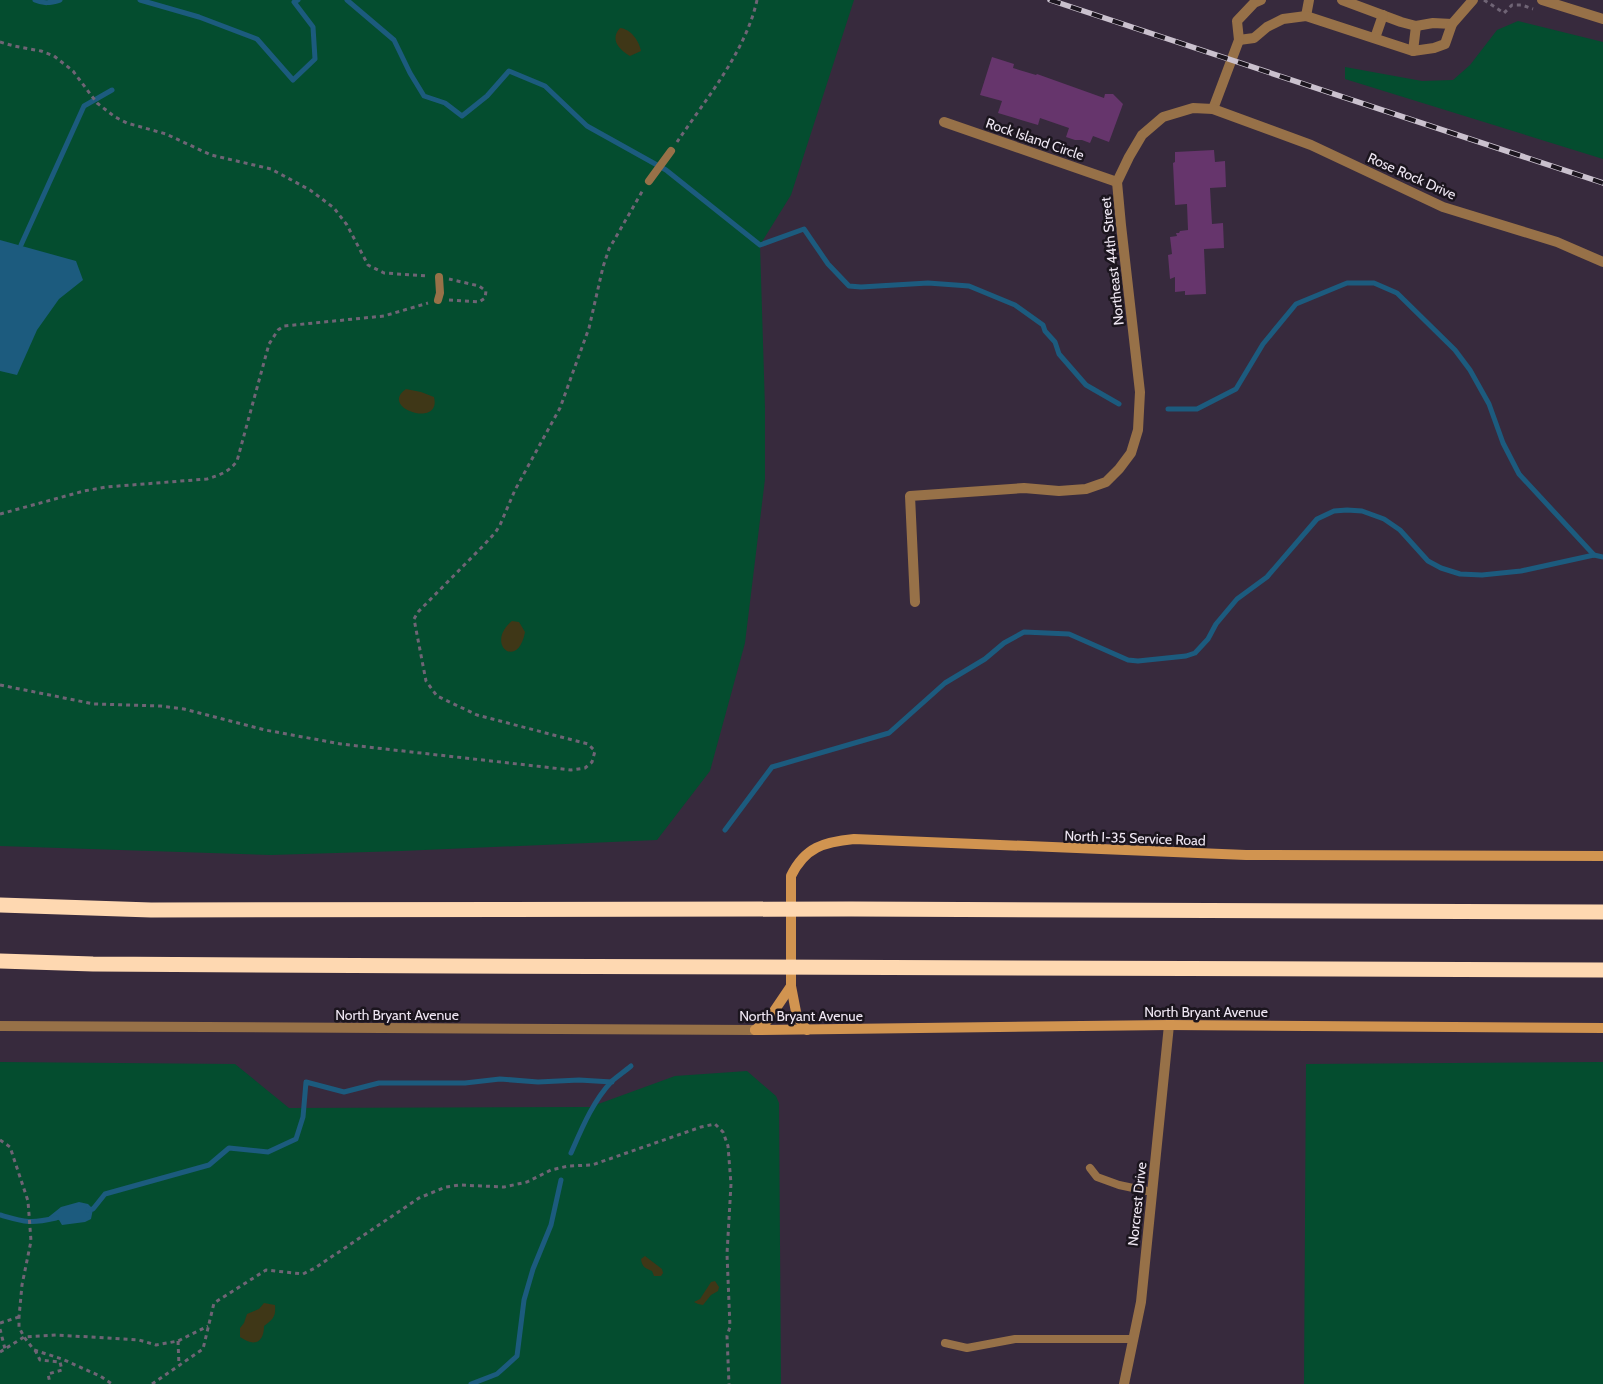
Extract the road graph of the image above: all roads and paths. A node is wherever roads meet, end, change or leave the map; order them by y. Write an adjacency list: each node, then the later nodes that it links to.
1 (757, 0): 18 (path)
2 (1261, 0): 13 (street)
3 (1309, 0): 8 (street)
4 (1342, 0): 7 (street)
5 (1473, 0): 10 (street)
6 (1542, 0): 9 (street)
7 (1383, 15): 11 (street); 12 (street)
8 (1306, 16): 12 (street); 13 (street)
9 (1603, 19)
10 (1452, 24): 11 (street); 15 (street)
11 (1416, 26): 15 (street)
12 (1375, 38): 15 (street)
13 (1239, 40): 16 (street)
14 (0, 42): 22 (path)
15 (1414, 50)
16 (1213, 110): 20 (street, Northeast 44th Street); 21 (street, Rose Rock Drive)
17 (944, 122): 20 (street, Rock Island Circle)
18 (671, 151): 19 (lane)
19 (649, 181): 26 (path)
20 (1118, 182): 25 (street, Northeast 44th Street)
21 (1603, 262)
22 (439, 276): 23 (lane); 23 (path)
23 (438, 300): 24 (path)
24 (0, 514)
25 (915, 602)
26 (0, 685)
27 (1603, 856): 32 (main road, North I-35 Service Road)
28 (0, 905): 29 (highway)
29 (1603, 912)
30 (0, 961): 31 (highway)
31 (1603, 970)
32 (791, 986): 36 (main road); 37 (main road, North I-35 Service Road)
33 (1169, 1025): 35 (main road, North Bryant Avenue); 37 (main road, North Bryant Avenue); 40 (street, Norcrest Drive)
34 (0, 1026): 36 (street, North Bryant Avenue)
35 (1603, 1028)
36 (755, 1030): 37 (main road, North Bryant Avenue)
37 (807, 1030)
38 (0, 1140): 41 (path)
39 (1090, 1168): 40 (lane)
40 (1152, 1192): 46 (street, Norcrest Drive)
41 (19, 1317): 42 (path); 45 (path)
42 (0, 1323)
43 (209, 1326): 47 (path); 52 (path); 56 (path)
44 (0, 1329): 49 (path)
45 (24, 1337): 47 (path); 49 (path); 50 (path)
46 (1133, 1339): 48 (lane); 57 (street, Norcrest Drive)
47 (178, 1341): 52 (path)
48 (945, 1343)
49 (5, 1349): 51 (path)
50 (34, 1350): 53 (path); 54 (path)
51 (0, 1352)
52 (179, 1365): 55 (path)
53 (50, 1383)
54 (110, 1383)
55 (152, 1384)
56 (729, 1384)
57 (1124, 1384)

